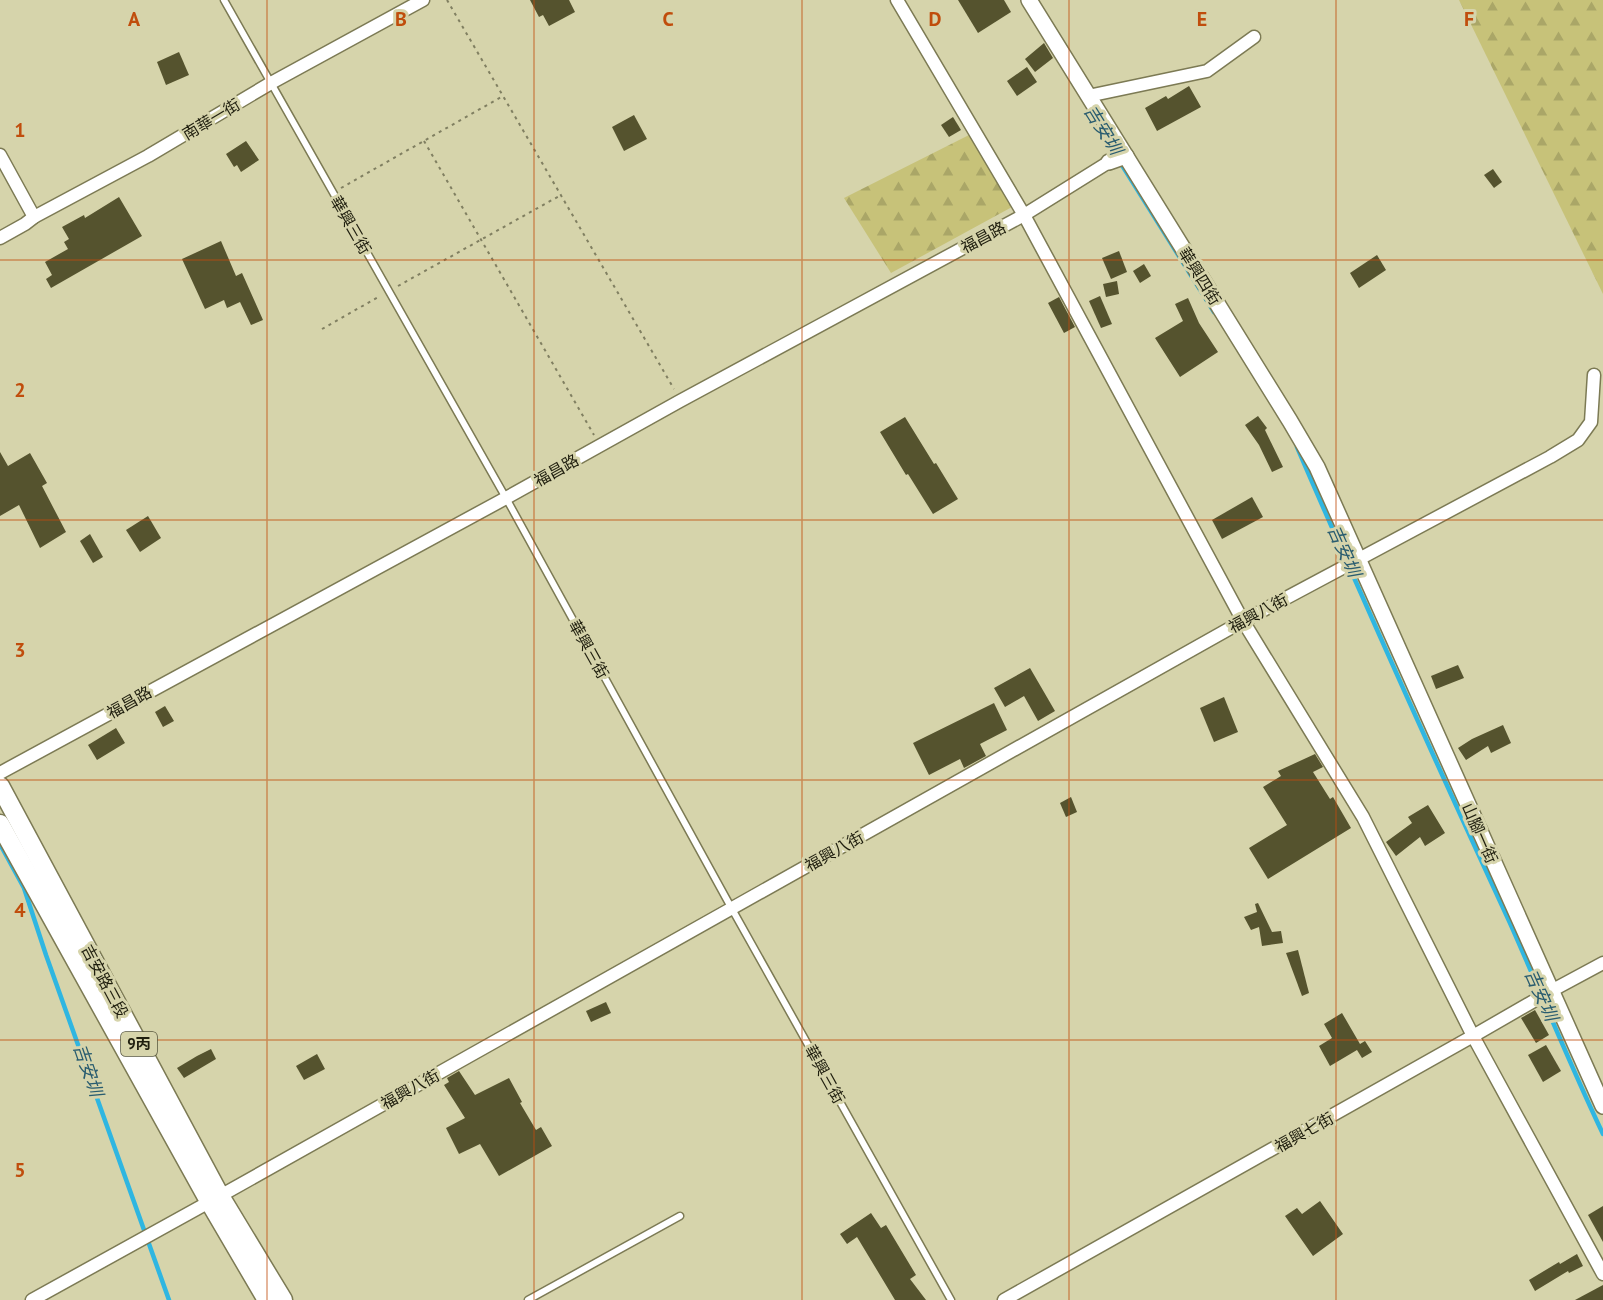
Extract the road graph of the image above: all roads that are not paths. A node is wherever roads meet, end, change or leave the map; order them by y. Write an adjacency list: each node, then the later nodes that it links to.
1 (224, 0): 6 (lane, 華興三街)
2 (423, 0): 6 (street, 南華一街)
3 (897, 0): 10 (street)
4 (1029, 0): 7 (street, 華興四街)
5 (1254, 37): 7 (street)
6 (270, 83): 11 (street, 南華一街); 14 (lane, 華興三街)
7 (1088, 96): 9 (street, 華興四街)
8 (0, 155): 11 (street)
9 (1118, 159): 10 (street, 福昌路); 15 (street, 華興四街)
10 (1024, 215): 14 (street, 福昌路); 16 (street)
11 (34, 217): 12 (street, 南華一街)
12 (0, 238)
13 (1594, 375): 15 (street, 福興八街)
14 (506, 498): 17 (street, 福昌路); 20 (lane, 華興三街)
15 (1355, 561): 16 (street, 福興八街); 22 (street, 山腳一街)
16 (1243, 621): 20 (street, 福興八街); 23 (street)
17 (0, 773)
18 (0, 786): 25 (main road, 吉安路三段 / 9丙)
19 (0, 824): 25 (main road, 吉安路三段 / 9丙)
20 (732, 909): 25 (street, 福興八街); 32 (lane, 華興三街)
21 (1603, 963): 22 (street, 福興七街)
22 (1545, 994): 23 (street, 福興七街); 24 (street, 山腳一街)
23 (1473, 1036): 27 (street); 33 (street, 福興七街)
24 (1603, 1106)
25 (214, 1199): 28 (street, 福興八街); 29 (main road, 吉安路三段 / 9丙); 30 (main road, 吉安路三段 / 9丙)
26 (680, 1216): 31 (lane)
27 (1603, 1274)
28 (32, 1300)
29 (267, 1300)
30 (283, 1300)
31 (528, 1300)
32 (951, 1300)
33 (1004, 1300)

